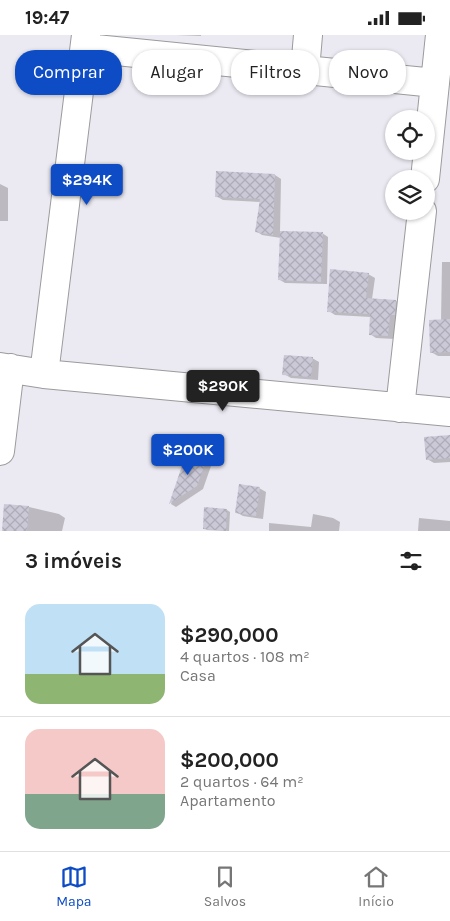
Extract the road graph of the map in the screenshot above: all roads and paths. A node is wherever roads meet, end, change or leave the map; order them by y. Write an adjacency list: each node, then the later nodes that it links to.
1 (308, 35): 4 (street)
2 (440, 35): 7 (street)
3 (86, 41): 5 (street); 11 (street)
4 (307, 50)
5 (231, 60)
6 (319, 71): 7 (street)
7 (436, 83): 8 (street)
8 (426, 170)
9 (421, 220): 12 (street)
10 (5, 367): 11 (street); 14 (street)
11 (44, 374): 12 (street)
12 (400, 408): 13 (street)
13 (450, 412)
14 (0, 451)

